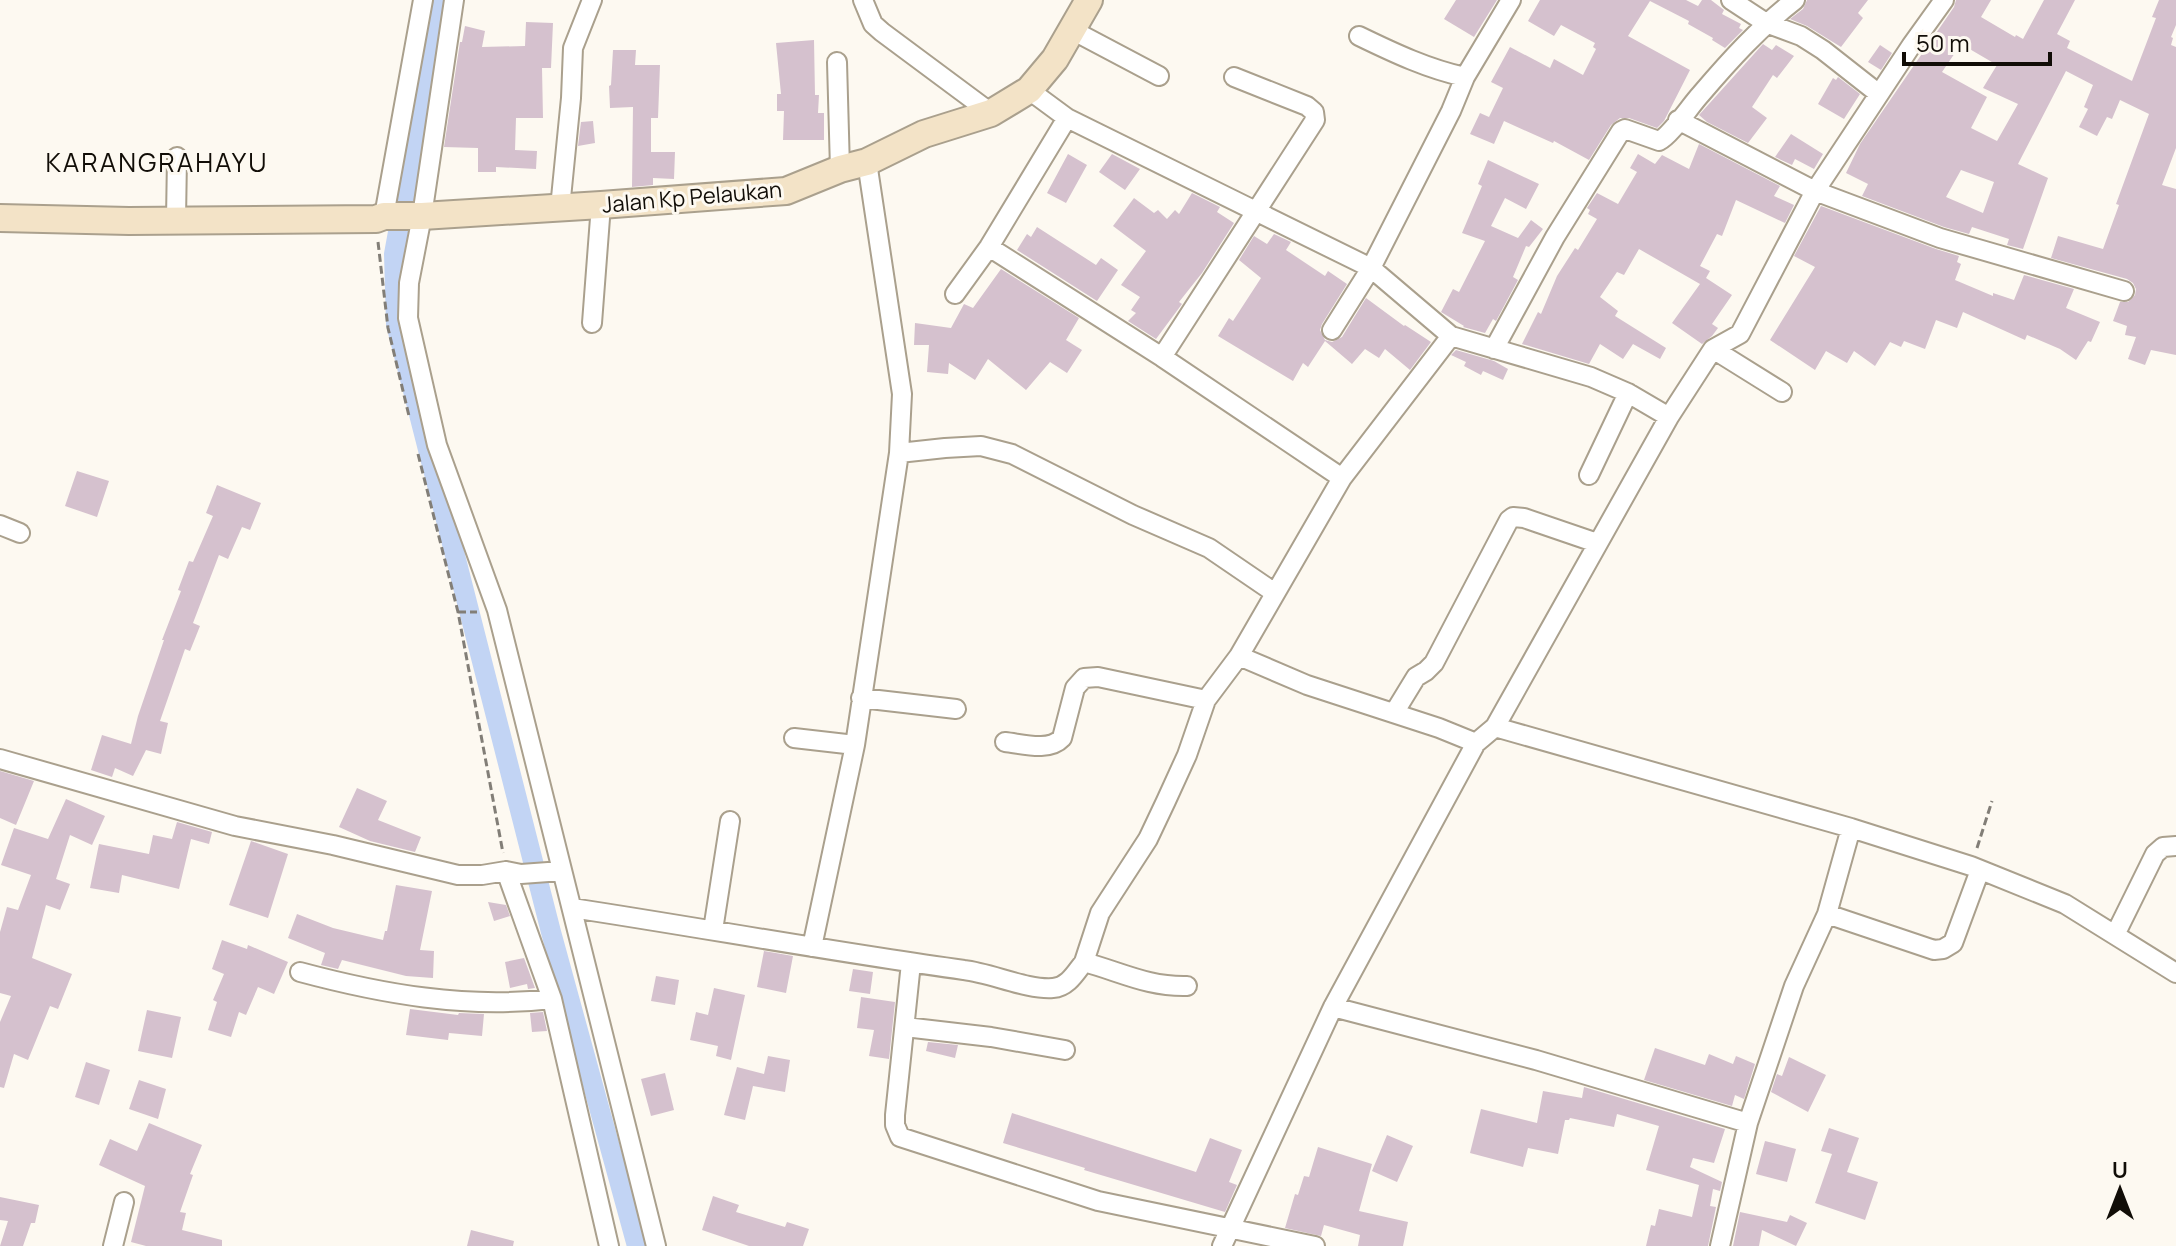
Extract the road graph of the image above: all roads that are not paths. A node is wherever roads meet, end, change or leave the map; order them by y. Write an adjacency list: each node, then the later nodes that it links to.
1 (423, 0): 22 (street)
2 (454, 0): 23 (street)
3 (592, 0): 29 (street)
4 (863, 0): 19 (street)
5 (1089, 0): 11 (street, Jalan Kp Pelaukan)
6 (1511, 0): 16 (street)
7 (1731, 0): 10 (street)
8 (1795, 0): 10 (street)
9 (1944, 0): 18 (street)
10 (1766, 23): 18 (street); 21 (street)
11 (1072, 30): 14 (street); 17 (street, Jalan Kp Pelaukan)
12 (1359, 36): 16 (street)
13 (837, 62): 26 (street)
14 (1159, 76)
15 (1234, 77): 30 (street)
16 (1465, 77): 36 (street)
17 (1029, 90): 19 (street, Jalan Kp Pelaukan); 20 (street)
18 (1879, 94): 27 (street)
19 (991, 113): 25 (street, Jalan Kp Pelaukan)
20 (1067, 118): 30 (street); 35 (street)
21 (1678, 120): 27 (street); 42 (street)
22 (400, 132): 23 (street); 32 (street)
23 (434, 136): 31 (street)
24 (177, 157): 34 (street)
25 (867, 162): 26 (street, Jalan Kp Pelaukan); 48 (street)
26 (840, 169): 28 (street, Jalan Kp Pelaukan)
27 (1815, 191): 37 (street); 43 (street)
28 (601, 205): 29 (street, Jalan Kp Pelaukan); 39 (street)
29 (560, 208): 31 (street, Jalan Kp Pelaukan)
30 (1257, 212): 36 (street); 44 (street)
31 (420, 216): 32 (street, Jalan Kp Pelaukan); 70 (street)
32 (380, 217): 34 (street)
33 (0, 218): 34 (street)
34 (176, 219)
35 (989, 247): 38 (street); 44 (street)
36 (1371, 268): 40 (street); 41 (street)
37 (2124, 291)
38 (955, 294)
39 (592, 323)
40 (1332, 330)
41 (1451, 336): 42 (street); 50 (street)
42 (1494, 349): 46 (street)
43 (1713, 349): 45 (street); 47 (street)
44 (1162, 357): 50 (street)
45 (1782, 392)
46 (1628, 393): 47 (street); 49 (street)
47 (1669, 417): 53 (street)
48 (899, 453): 54 (street); 56 (street)
49 (1589, 475)
50 (1342, 478): 54 (street)
51 (0, 525): 52 (street)
52 (20, 533)
53 (1597, 543): 59 (street); 60 (street)
54 (1275, 593): 55 (street)
55 (1239, 656): 57 (street); 59 (street)
56 (861, 698): 58 (street); 64 (street)
57 (1206, 700): 62 (street); 77 (street)
58 (956, 709)
59 (1394, 713): 63 (street)
60 (1495, 727): 63 (street); 67 (street)
61 (794, 738): 64 (street)
62 (1005, 742)
63 (1476, 743): 83 (street)
64 (855, 745): 76 (street)
65 (0, 759): 71 (street)
66 (730, 821): 74 (street)
67 (1851, 828): 69 (street); 73 (street)
68 (2176, 846): 75 (street)
69 (1976, 868): 73 (street); 75 (street)
70 (562, 871): 71 (street); 72 (street)
71 (522, 873): 82 (street)
72 (572, 908): 74 (street); 91 (street)
73 (1827, 914): 86 (street)
74 (713, 930): 76 (street)
75 (2115, 935): 80 (street)
76 (812, 947): 78 (street)
77 (1084, 962): 78 (street); 81 (street)
78 (911, 963): 84 (street)
79 (300, 972): 82 (street)
80 (2176, 973)
81 (1187, 986)
82 (552, 999): 90 (street)
83 (1333, 1007): 86 (street); 88 (street)
84 (905, 1027): 85 (street); 88 (street)
85 (1065, 1050)
86 (1748, 1123): 94 (street)
87 (124, 1202): 89 (street)
88 (1230, 1227): 92 (street); 93 (street)
89 (113, 1246)
90 (609, 1246)
91 (656, 1246)
92 (1222, 1246)
93 (1315, 1246)
94 (1720, 1246)

